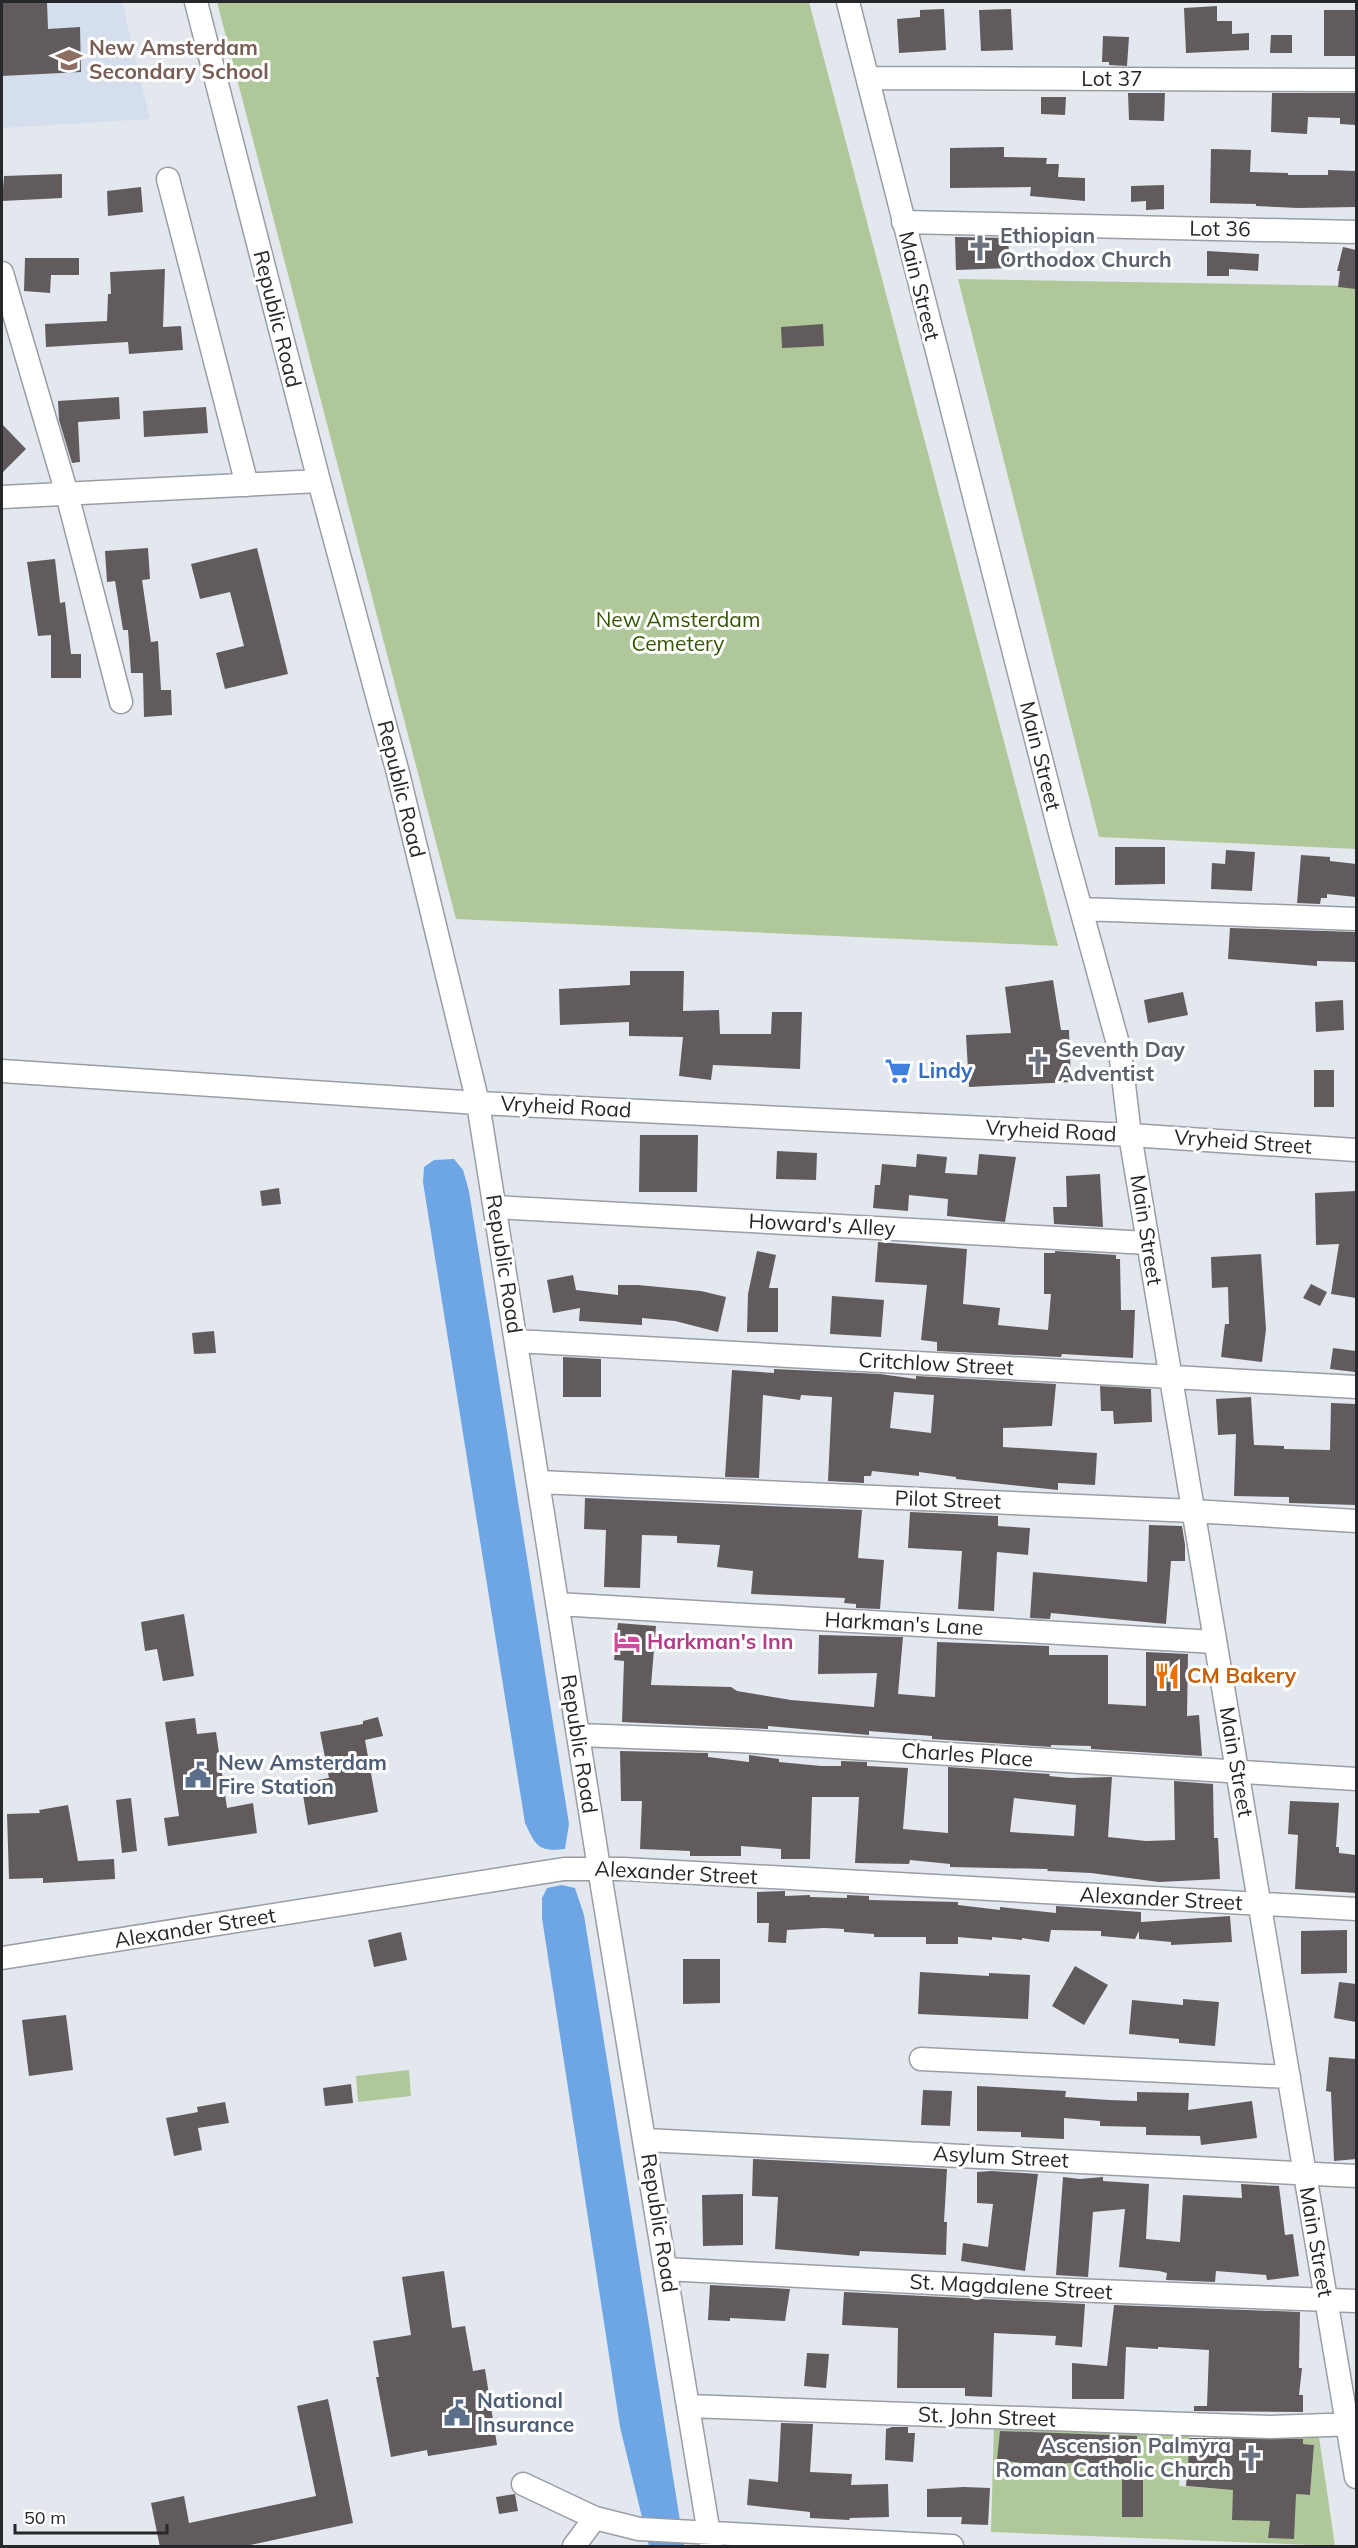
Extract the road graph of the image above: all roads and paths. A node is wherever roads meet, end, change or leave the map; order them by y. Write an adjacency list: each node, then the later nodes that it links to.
1 (196, 2): 9 (street, Republic Road)
2 (848, 2): 3 (street, Main Street)
3 (868, 78): 4 (street, Lot 37); 6 (street, Main Street)
4 (1356, 80)
5 (168, 179): 10 (street)
6 (903, 222): 7 (street, Lot 36); 14 (street, Main Street)
7 (1356, 232)
8 (2, 273): 11 (street)
9 (319, 482): 10 (street); 17 (street, Republic Road)
10 (248, 485): 11 (street)
11 (67, 494): 12 (street); 13 (street)
12 (2, 497)
13 (121, 702)
14 (1082, 909): 15 (street); 18 (street, Main Street)
15 (1356, 919)
16 (2, 1071): 17 (street, Vryheid Road)
17 (478, 1102): 18 (street, Vryheid Road); 20 (street, Republic Road)
18 (1130, 1135): 19 (street, Vryheid Street); 21 (street, Main Street)
19 (1356, 1150)
20 (495, 1207): 21 (street, Howard's Alley); 22 (street, Republic Road)
21 (1148, 1243): 23 (street, Main Street)
22 (516, 1341): 23 (street, Critchlow Street); 25 (street, Republic Road)
23 (1171, 1377): 24 (street, Critchlow Street); 26 (street, Main Street)
24 (1356, 1388)
25 (539, 1482): 26 (street, Pilot Street); 28 (street, Republic Road)
26 (1193, 1511): 27 (street, Pilot Street); 29 (street, Main Street)
27 (1356, 1521)
28 (557, 1604): 29 (street, Harkman's Lane); 30 (street, Republic Road)
29 (1215, 1642): 31 (street, Main Street)
30 (578, 1735): 31 (street, Charles Place); 33 (street, Republic Road)
31 (1237, 1772): 32 (street, Charles Place); 34 (street, Main Street)
32 (1356, 1779)
33 (599, 1868): 34 (street, Alexander Street); 36 (street, Alexander Street); 39 (street, Republic Road)
34 (1259, 1904): 35 (street, Alexander Street); 38 (street, Main Street)
35 (1356, 1909)
36 (2, 1959)
37 (921, 2059): 38 (street)
38 (1289, 2077): 40 (street, Main Street)
39 (645, 2140): 40 (street, Asylum Street); 42 (street, Republic Road)
40 (1304, 2172): 41 (street, Asylum Street); 43 (street, Main Street)
41 (1356, 2176)
42 (666, 2269): 43 (street, St. Magdalene Street); 45 (street, Republic Road)
43 (1326, 2299): 44 (street, St. Magdalene Street); 46 (street, Main Street)
44 (1356, 2301)
45 (688, 2406): 46 (street, St. John Street); 50 (street, Republic Road)
46 (1352, 2424): 47 (street, Main Street)
47 (1356, 2477)
48 (523, 2484): 49 (street)
49 (596, 2518): 50 (street); 51 (street)
50 (710, 2540): 52 (street)
51 (574, 2547)
52 (952, 2547)

